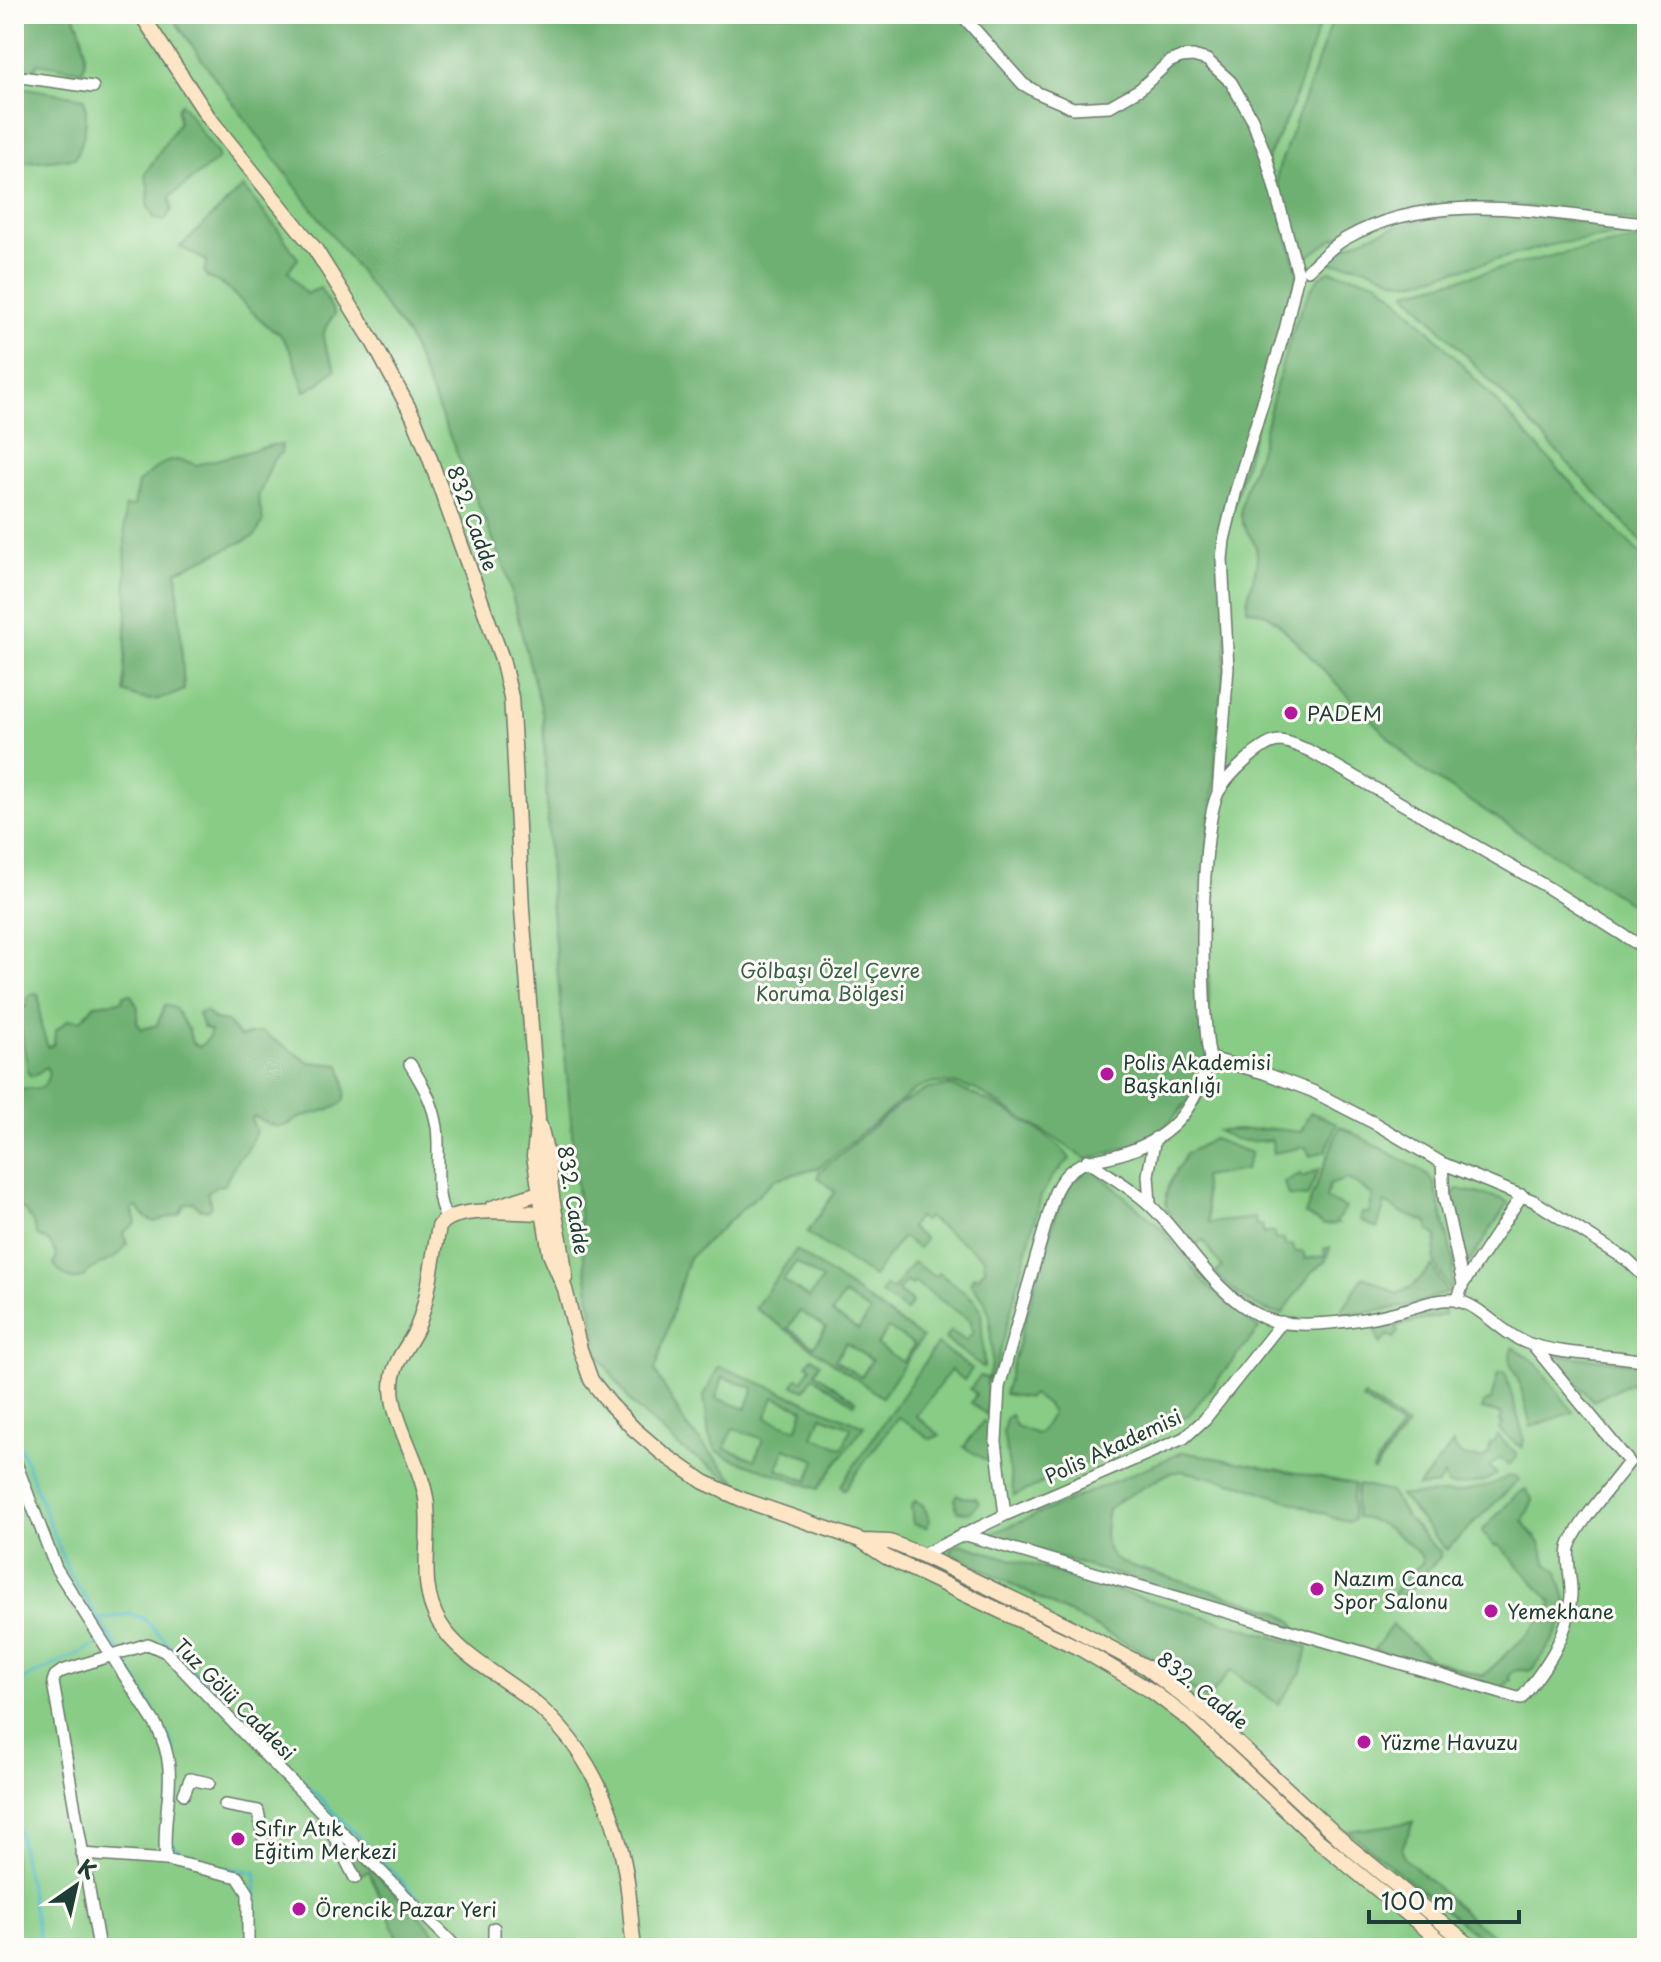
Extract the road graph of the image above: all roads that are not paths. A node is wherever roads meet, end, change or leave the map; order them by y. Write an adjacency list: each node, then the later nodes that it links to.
1 (141, 14): 15 (street, 832. Cadde)
2 (961, 14): 7 (street)
3 (14, 76): 4 (street)
4 (93, 87)
5 (1647, 224): 6 (street)
6 (1308, 270)
7 (1218, 793): 8 (street); 9 (street)
8 (1647, 950)
9 (1210, 1058): 11 (street); 13 (street)
10 (410, 1064): 17 (street)
11 (1155, 1138): 12 (street); 16 (street)
12 (1087, 1160): 16 (street); 25 (street)
13 (1442, 1163): 14 (street); 19 (street)
14 (1522, 1195): 18 (street); 19 (street)
15 (547, 1202): 17 (street); 27 (street, 832. Cadde)
16 (1150, 1204): 21 (street)
17 (446, 1218): 45 (street)
18 (1647, 1279)
19 (1463, 1284): 20 (street)
20 (1457, 1301): 21 (street); 22 (street)
21 (1282, 1322): 25 (street, Polis Akademisi)
22 (1533, 1345): 23 (street); 26 (street)
23 (1647, 1361)
24 (14, 1458): 29 (street)
25 (1005, 1515): 26 (street, Polis Akademisi)
26 (963, 1534): 28 (street, Polis Akademisi)
27 (860, 1540): 28 (street, 832. Cadde); 34 (street, 832. Cadde)
28 (922, 1555): 32 (street, 832. Cadde)
29 (112, 1648): 35 (street, Tuz Gölü Caddesi); 37 (street, Tuz Gölü Caddesi); 38 (street)
30 (209, 1783): 31 (street)
31 (184, 1794)
32 (1293, 1795): 34 (street); 47 (street, 832. Cadde)
33 (225, 1805): 36 (street)
34 (1281, 1807): 46 (street, 832. Cadde)
35 (321, 1811): 39 (street); 43 (street, Tuz Gölü Caddesi)
36 (263, 1837)
37 (82, 1854): 38 (street); 41 (street, Tuz Gölü Caddesi)
38 (166, 1860): 42 (street)
39 (355, 1878)
40 (494, 1928): 44 (street)
41 (99, 1948)
42 (248, 1948)
43 (457, 1948)
44 (494, 1948)
45 (634, 1948)
46 (1449, 1948)
47 (1473, 1948)

